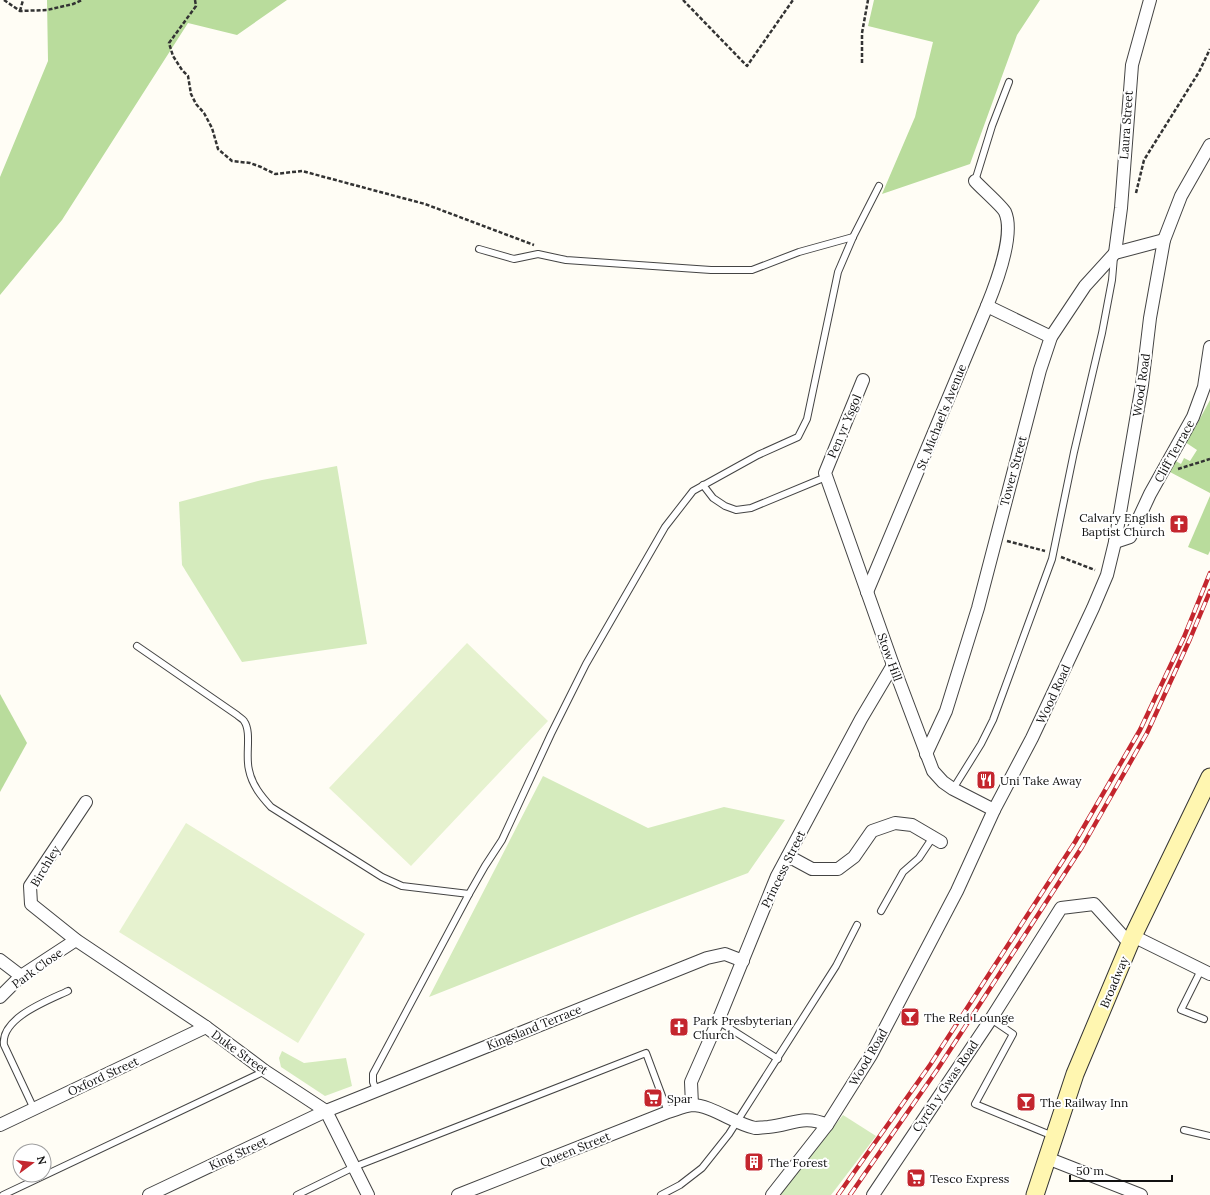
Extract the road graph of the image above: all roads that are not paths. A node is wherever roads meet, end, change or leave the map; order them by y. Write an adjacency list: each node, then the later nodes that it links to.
1 (1150, 0): 9 (street, Laura Street)
2 (1009, 82): 4 (lane)
3 (1210, 145): 7 (street, Wood Road)
4 (975, 181): 10 (street, St. Michael's Avenue)
5 (879, 186): 6 (lane)
6 (853, 237): 8 (lane); 15 (lane)
7 (1164, 240): 9 (street); 16 (street, Wood Road)
8 (479, 249)
9 (1115, 253): 11 (street, Tower Street); 22 (lane)
10 (987, 306): 11 (street); 17 (street, St. Michael's Avenue)
11 (1051, 337): 20 (street, Tower Street)
12 (1210, 347): 16 (street, Cliff Terrace)
13 (863, 380): 14 (street, Pen yr Ysgol)
14 (825, 475): 15 (lane); 17 (street, Stow Hill)
15 (703, 486): 27 (lane)
16 (1115, 542): 24 (street, Wood Road)
17 (867, 592): 19 (street, Stow Hill)
18 (137, 646): 27 (lane)
19 (893, 665): 20 (street, Stow Hill); 26 (street, Princess Street)
20 (926, 754): 22 (street, Stow Hill)
21 (1210, 777): 31 (main road, Broadway)
22 (953, 789): 24 (street, Stow Hill)
23 (86, 802): 30 (street, Birchley)
24 (994, 810): 50 (street, Wood Road)
25 (937, 839): 26 (street); 28 (lane)
26 (788, 856): 33 (street, Princess Street)
27 (469, 894): 44 (lane)
28 (881, 910)
29 (857, 925): 42 (lane)
30 (76, 940): 35 (street, Park Close); 41 (street, Duke Street)
31 (1131, 940): 34 (street); 38 (street, Cyrch y Gwas Road); 53 (main road, Broadway)
32 (0, 960): 35 (street)
33 (743, 961): 40 (street, Princess Street); 44 (street, Kingsland Terrace)
34 (1206, 972): 39 (lane)
35 (21, 976): 37 (street, Park Close)
36 (68, 991): 46 (lane)
37 (0, 997)
38 (991, 1019): 53 (lane); 64 (street, Cyrch y Gwas Road)
39 (1204, 1019)
40 (718, 1021): 42 (lane); 45 (street, Princess Street)
41 (206, 1027): 43 (street, Duke Street); 46 (street, Oxford Street)
42 (778, 1060): 49 (lane)
43 (265, 1071): 47 (street, Duke Street); 57 (lane)
44 (376, 1090): 47 (street, Kingsland Terrace)
45 (692, 1105): 48 (street, Queen Street); 49 (street)
46 (34, 1109): 51 (street, Oxford Street)
47 (326, 1111): 56 (street); 58 (street, King Street)
48 (668, 1112): 56 (lane); 61 (street, Queen Street)
49 (737, 1122): 50 (street); 62 (lane)
50 (827, 1124): 63 (street, Wood Road)
51 (0, 1125)
52 (1184, 1130): 54 (lane)
53 (1054, 1136): 55 (main road, Broadway)
54 (1210, 1136)
55 (1047, 1158): 65 (main road, Broadway); 66 (street)
56 (354, 1168): 59 (lane); 60 (street)
57 (3, 1195)
58 (149, 1195)
59 (297, 1195)
60 (368, 1195)
61 (458, 1195)
62 (661, 1195)
63 (772, 1195)
64 (873, 1195)
65 (1035, 1195)
66 (1141, 1195)

